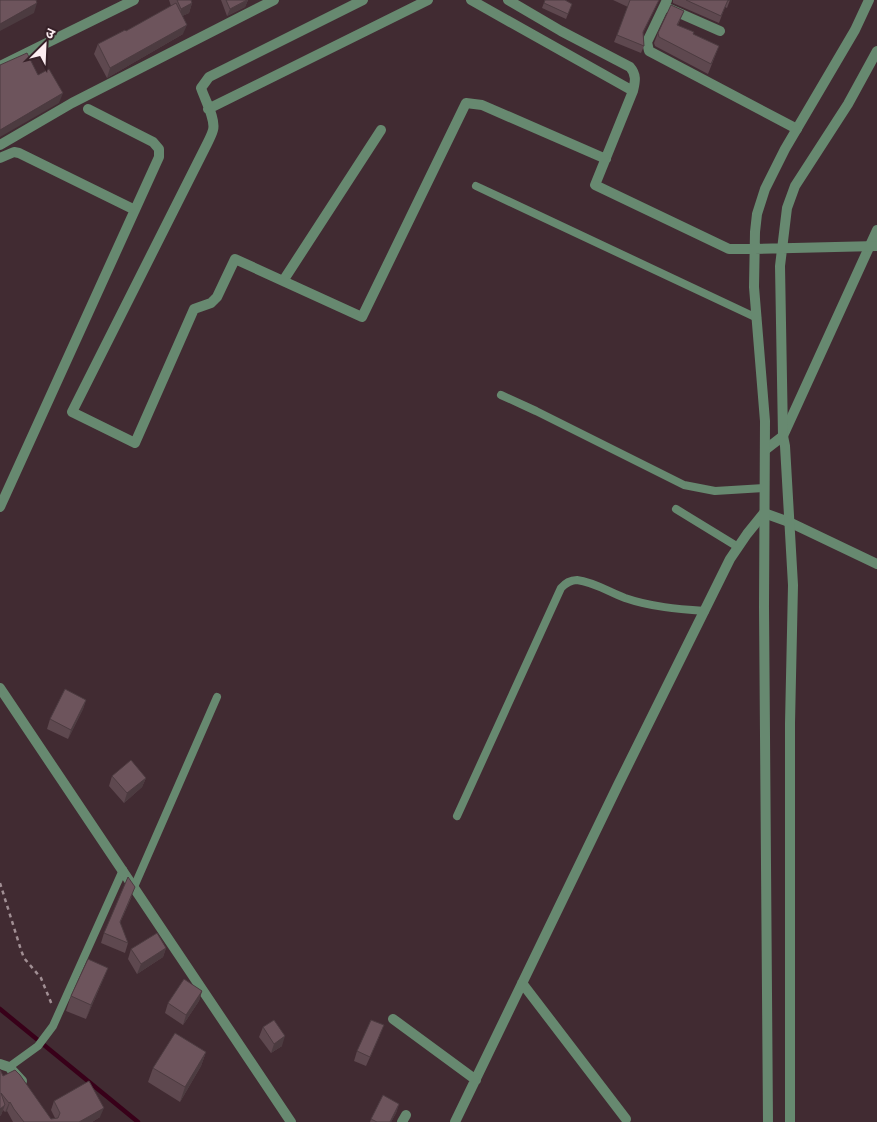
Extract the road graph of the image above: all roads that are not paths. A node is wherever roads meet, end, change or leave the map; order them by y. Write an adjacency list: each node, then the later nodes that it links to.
1 (134, 0): 12 (street)
2 (274, 0): 18 (street)
3 (363, 0): 15 (street)
4 (428, 0): 15 (street)
5 (471, 0): 13 (street)
6 (508, 0): 8 (street)
7 (869, 0): 16 (street)
8 (521, 3): 13 (street)
9 (666, 3): 10 (street); 16 (street)
10 (720, 31)
11 (877, 51): 26 (street)
12 (0, 66)
13 (634, 91): 20 (street)
14 (88, 108): 22 (street)
15 (208, 109): 27 (street)
16 (797, 129): 25 (street)
17 (380, 130): 27 (street)
18 (0, 145)
19 (0, 158): 22 (street)
20 (606, 159): 25 (street); 27 (street)
21 (476, 186): 28 (lane)
22 (135, 210): 33 (street)
23 (877, 230): 24 (street)
24 (873, 247): 26 (street); 30 (street)
25 (754, 249): 26 (street); 28 (street)
26 (782, 249): 30 (street)
27 (283, 281)
28 (757, 318): 31 (street)
29 (501, 395): 32 (lane)
30 (783, 436): 31 (street); 36 (street)
31 (765, 450): 32 (street)
32 (764, 488): 35 (street)
33 (0, 507)
34 (676, 509): 37 (lane)
35 (764, 514): 36 (street); 37 (street); 53 (street)
36 (790, 522): 38 (street); 54 (street)
37 (738, 547): 39 (street)
38 (877, 564)
39 (705, 611): 42 (lane); 45 (street)
40 (0, 688): 43 (street)
41 (217, 697): 44 (lane)
42 (457, 816)
43 (123, 870): 44 (street); 47 (lane)
44 (134, 887): 51 (street)
45 (522, 983): 48 (street); 50 (street)
46 (394, 1019): 48 (street)
47 (4, 1065): 49 (street)
48 (476, 1080): 52 (street)
49 (29, 1091)
50 (626, 1119)
51 (291, 1122)
52 (456, 1122)
53 (768, 1122)
54 (790, 1122)

